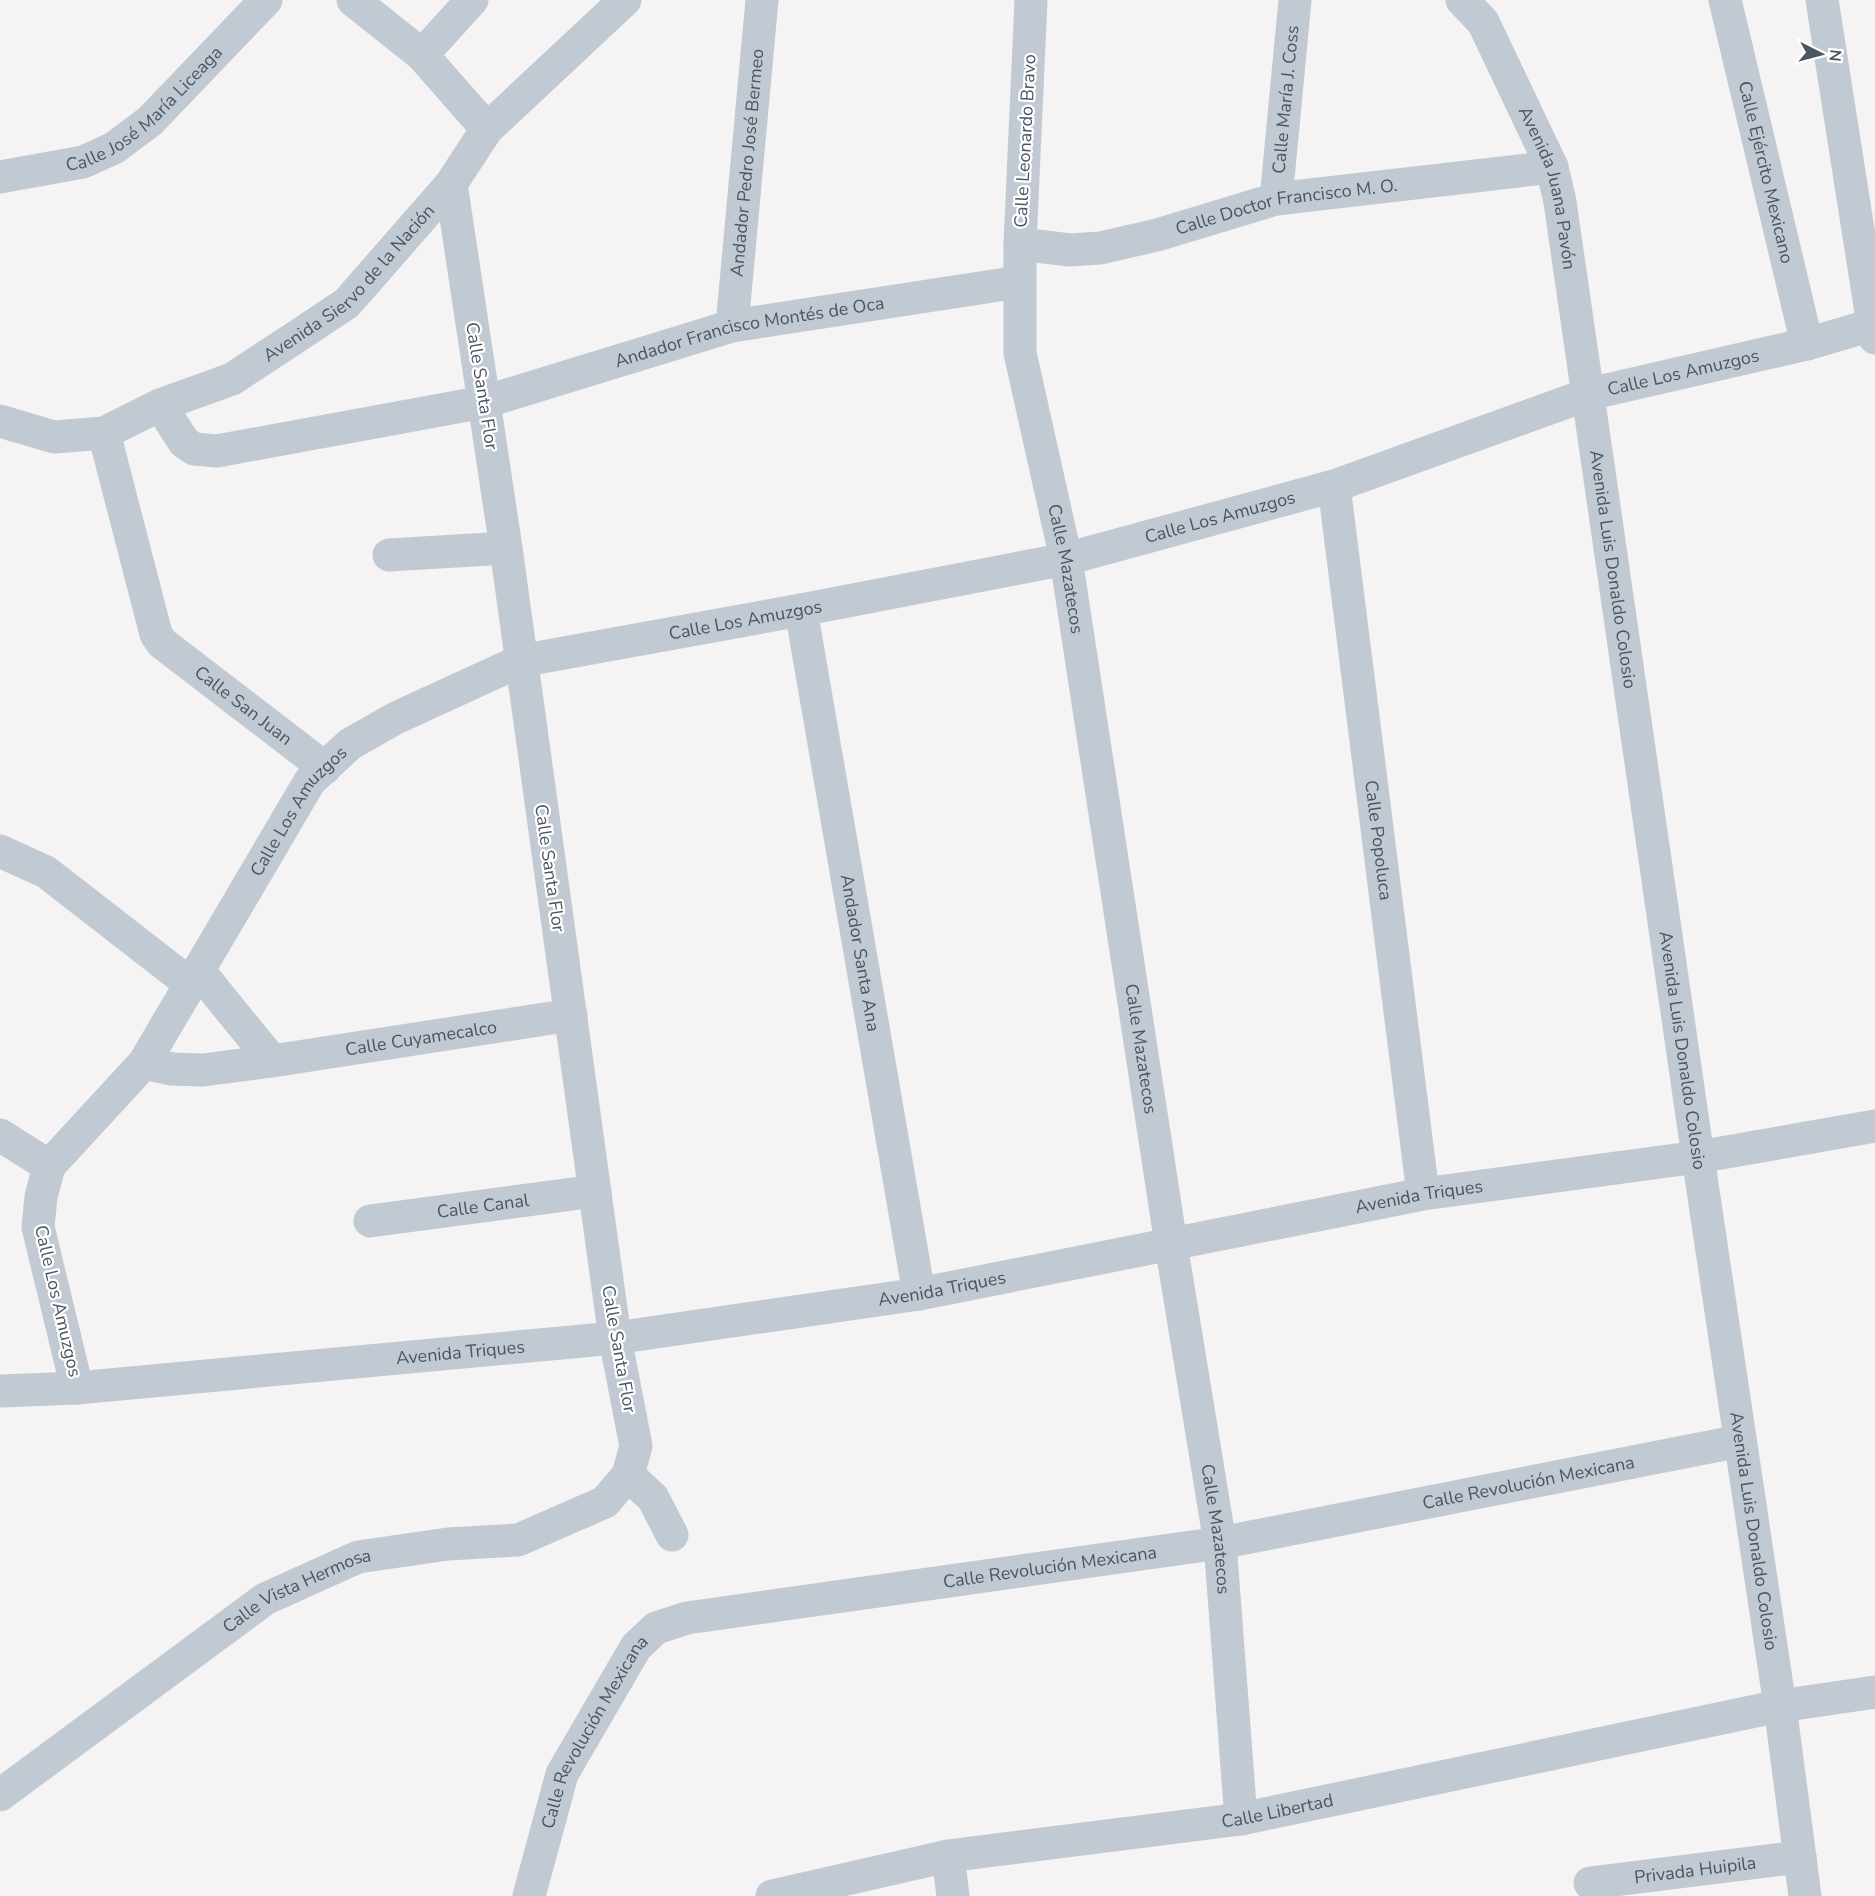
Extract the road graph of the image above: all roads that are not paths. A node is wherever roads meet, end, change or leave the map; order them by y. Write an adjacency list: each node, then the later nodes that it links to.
1 (266, 0): 14 (street, Calle José María Liceaga)
2 (353, 0): 11 (street)
3 (472, 0): 11 (street)
4 (625, 0): 12 (street, Avenida Siervo de la Nación)
5 (762, 0): 19 (street, Andador Pedro José Bermeo)
6 (1031, 0): 17 (street, Calle Leonardo Bravo)
7 (1295, 0): 16 (street, Calle María J. Coss)
8 (1461, 0): 13 (street, Avenida Juana Pavón)
9 (1725, 0): 21 (street, Calle Ejército Mexicano)
10 (1822, 0): 20 (street)
11 (422, 55): 12 (street)
12 (487, 129): 15 (street, Avenida Siervo de la Nación)
13 (1552, 167): 16 (street, Calle Doctor Francisco M. O.); 22 (street, Avenida Juana Pavón)
14 (0, 177)
15 (451, 184): 23 (street, Calle Santa Flor); 24 (street, Avenida Siervo de la Nación)
16 (1276, 199): 17 (street, Calle Doctor Francisco M. O.)
17 (1020, 244): 18 (street, Calle Leonardo Bravo)
18 (1020, 282): 19 (street, Andador Francisco Montés de Oca); 30 (street, Calle Mazatecos)
19 (732, 326): 23 (street, Andador Francisco Montés de Oca)
20 (1874, 329): 21 (street, Calle Los Amuzgos)
21 (1807, 344): 22 (street, Calle Los Amuzgos)
22 (1589, 394): 27 (street, Calle Los Amuzgos); 41 (street, Avenida Luis Donaldo Colosio)
23 (484, 402): 24 (street, Andador Francisco Montés de Oca); 28 (street, Calle Santa Flor)
24 (160, 405): 26 (street, Avenida Siervo de la Nación)
25 (0, 421): 26 (street, Avenida Siervo de la Nación)
26 (104, 433): 33 (street, Calle San Juan)
27 (1334, 486): 30 (street, Calle Los Amuzgos); 44 (street, Calle Popoluca)
28 (506, 548): 29 (street); 32 (street, Calle Santa Flor)
29 (389, 555)
30 (1066, 559): 31 (street, Calle Los Amuzgos); 46 (street, Calle Mazatecos)
31 (801, 610): 32 (street, Calle Los Amuzgos); 47 (street, Andador Santa Ana)
32 (520, 661): 33 (street, Calle Los Amuzgos); 36 (street, Calle Santa Flor)
33 (325, 768): 35 (street, Calle Los Amuzgos)
34 (0, 851): 35 (street)
35 (194, 976): 37 (street); 38 (street, Calle Los Amuzgos)
36 (571, 1015): 37 (street, Calle Cuyamecalco); 43 (street, Calle Santa Flor)
37 (272, 1061): 38 (street, Calle Cuyamecalco)
38 (144, 1063): 42 (street, Calle Los Amuzgos)
39 (1875, 1126): 41 (street, Avenida Triques)
40 (0, 1135): 42 (street)
41 (1698, 1157): 44 (street, Avenida Triques); 51 (street, Avenida Luis Donaldo Colosio)
42 (49, 1167): 49 (street, Calle Los Amuzgos)
43 (595, 1191): 45 (street, Calle Canal); 48 (street, Calle Santa Flor)
44 (1423, 1194): 46 (street, Avenida Triques)
45 (370, 1221)
46 (1171, 1244): 47 (street, Avenida Triques); 54 (street, Calle Mazatecos)
47 (919, 1294): 48 (street, Avenida Triques)
48 (615, 1338): 49 (street, Avenida Triques); 52 (street, Calle Santa Flor)
49 (77, 1388): 50 (street, Avenida Triques)
50 (0, 1391)
51 (1740, 1441): 54 (street, Calle Revolución Mexicana); 56 (street, Avenida Luis Donaldo Colosio)
52 (628, 1475): 53 (street); 57 (street, Calle Vista Hermosa)
53 (672, 1535)
54 (1220, 1543): 58 (street, Calle Mazatecos); 62 (street, Calle Revolución Mexicana)
55 (1875, 1692): 56 (street, Calle Libertad)
56 (1780, 1706): 58 (street, Calle Libertad); 60 (street, Avenida Luis Donaldo Colosio)
57 (0, 1795)
58 (1241, 1819): 59 (street, Calle Libertad)
59 (948, 1856): 63 (street, Calle Libertad); 64 (street)
60 (1800, 1857): 61 (street, Privada Huipila); 65 (street, Avenida Luis Donaldo Colosio)
61 (1590, 1883)
62 (529, 1896)
63 (772, 1896)
64 (953, 1896)
65 (1804, 1896)

